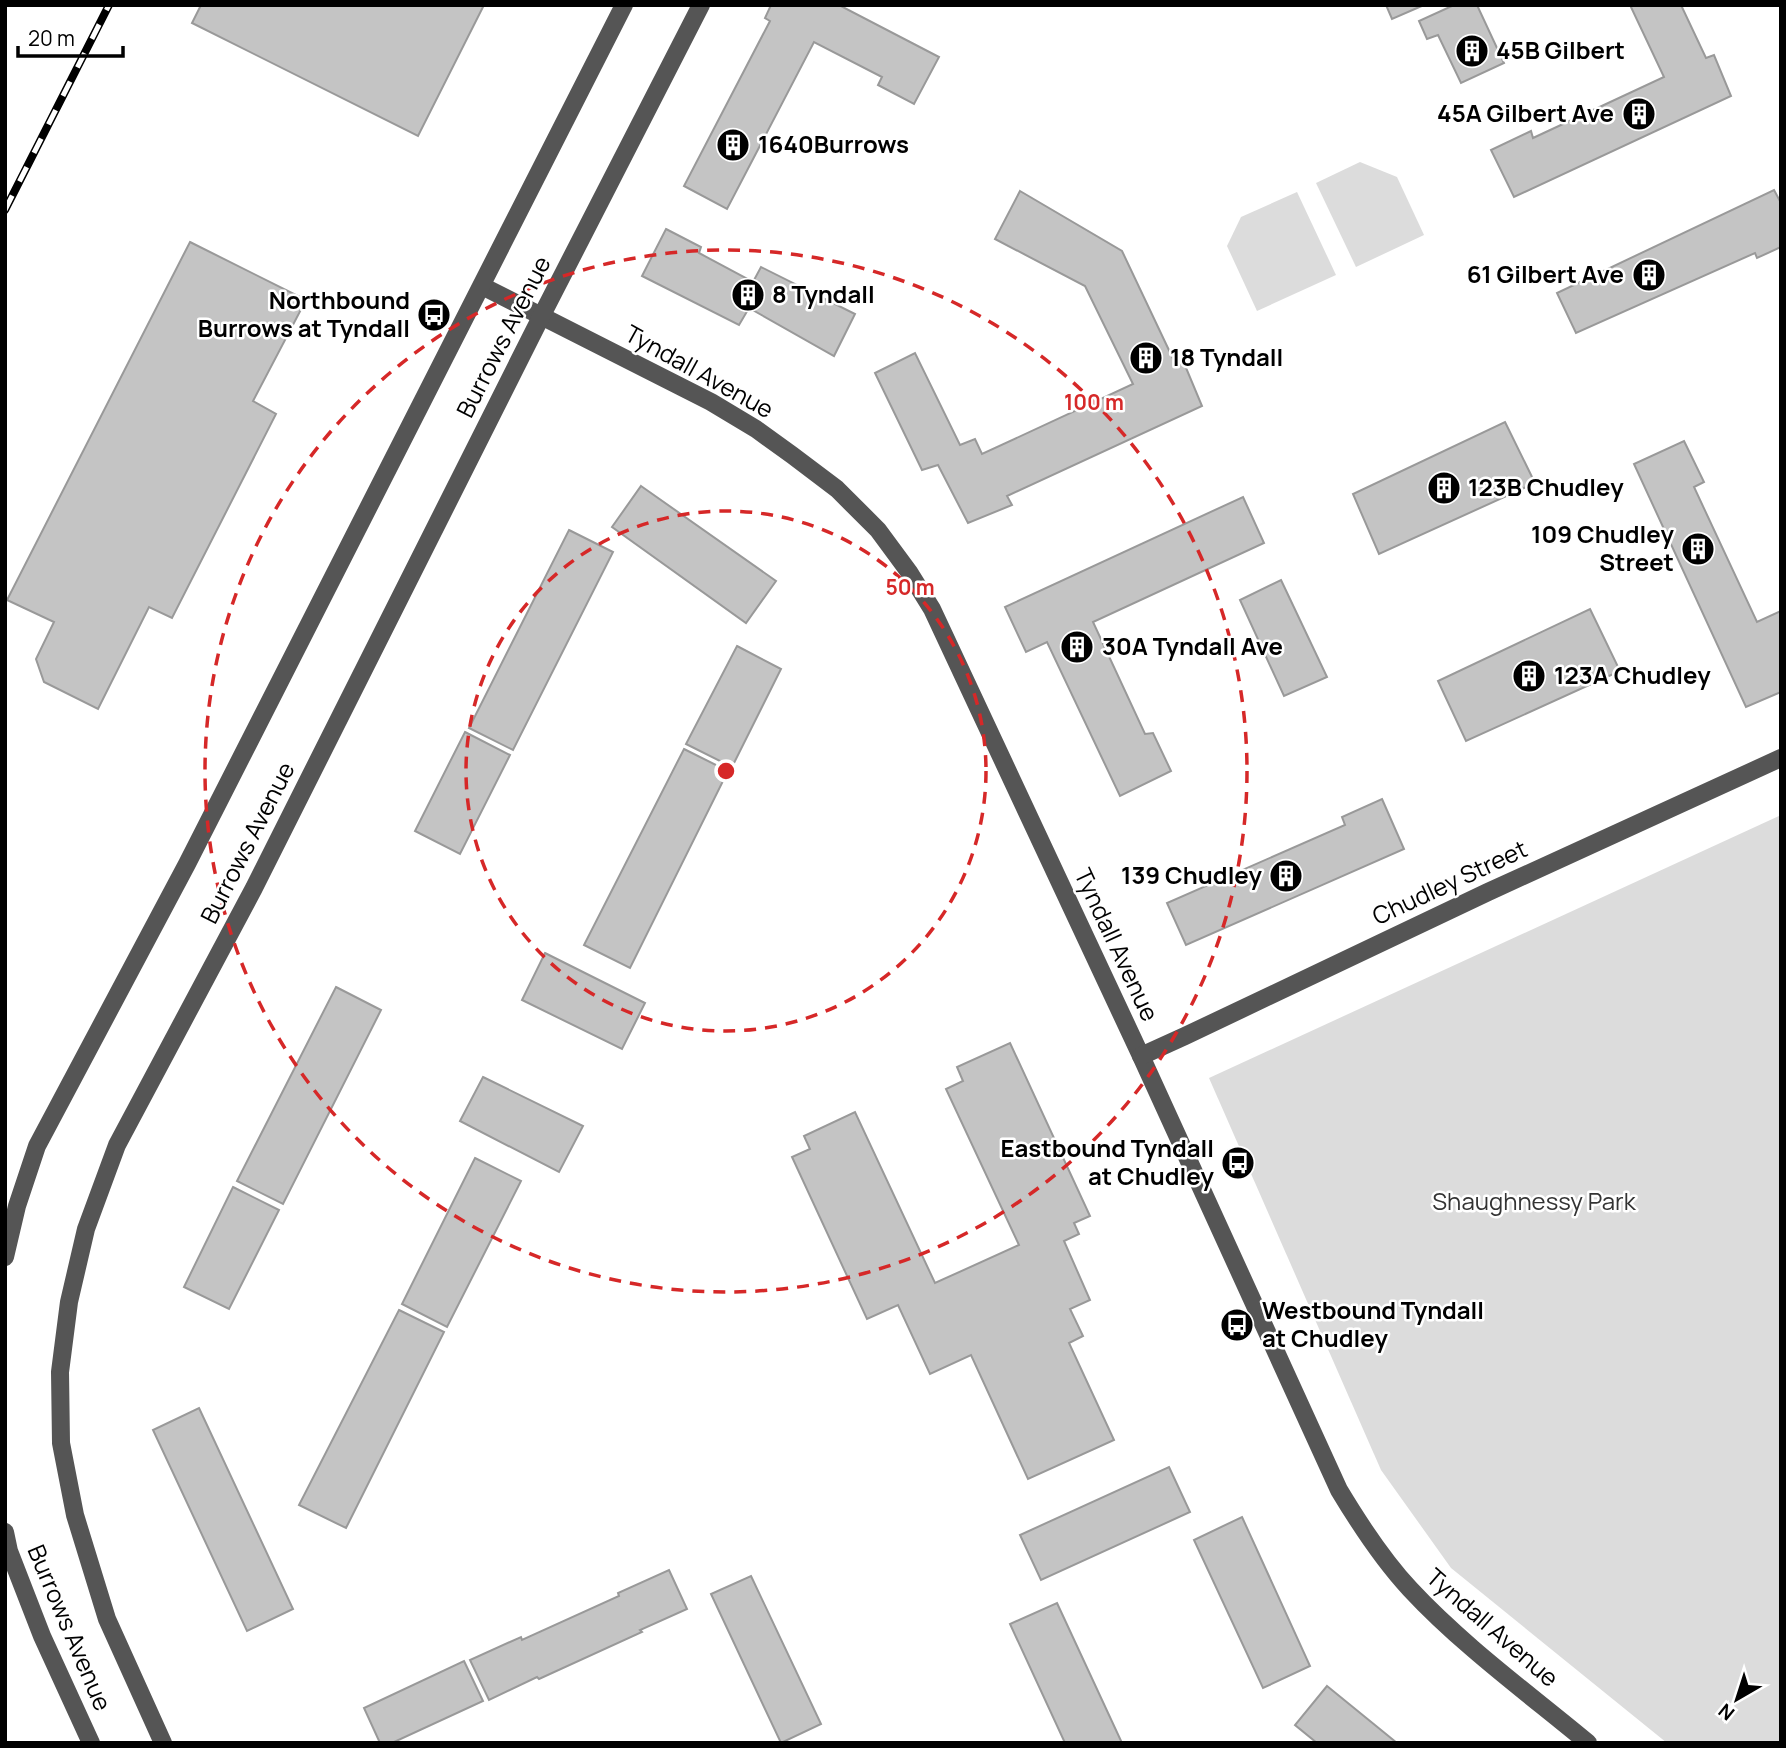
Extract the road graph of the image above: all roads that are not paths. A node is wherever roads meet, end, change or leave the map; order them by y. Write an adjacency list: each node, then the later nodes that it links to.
1 (624, 5): 3 (street, Burrows Avenue)
2 (701, 5): 4 (street, Burrows Avenue)
3 (482, 286): 4 (street, Tyndall Avenue); 7 (street, Burrows Avenue)
4 (541, 317): 6 (street, Tyndall Avenue); 10 (street, Burrows Avenue)
5 (1781, 758): 6 (street, Chudley Street)
6 (1140, 1056): 11 (street, Tyndall Avenue)
7 (5, 1257)
8 (5, 1532): 9 (street, Burrows Avenue)
9 (91, 1743)
10 (163, 1743)
11 (1588, 1743)

